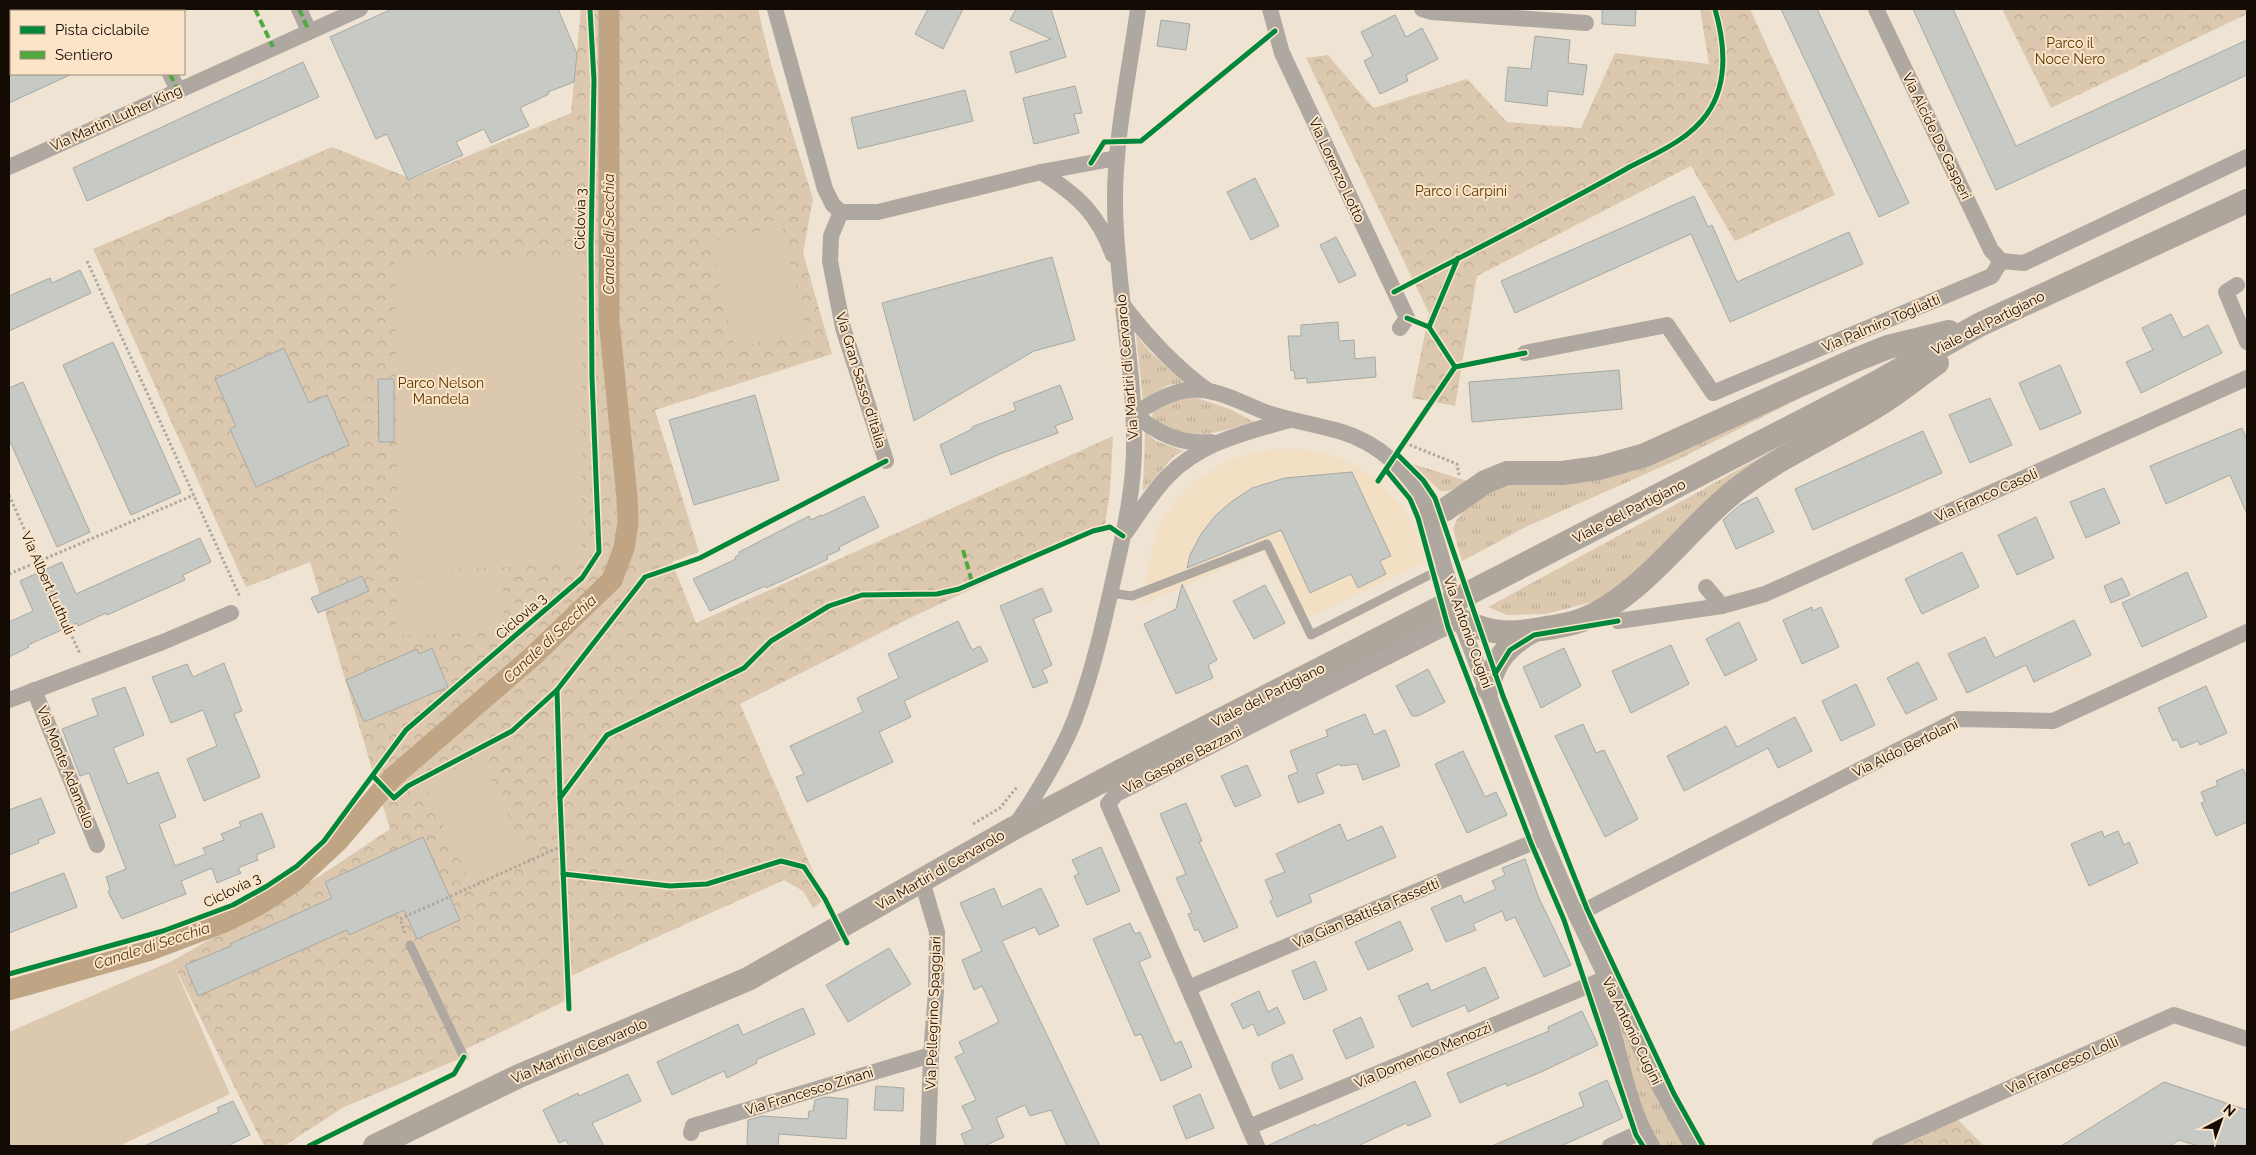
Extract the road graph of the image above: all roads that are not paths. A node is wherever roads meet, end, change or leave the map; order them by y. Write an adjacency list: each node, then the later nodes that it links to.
1 (299, 9): 9 (street)
2 (360, 9): 9 (street, Via Martin Luther King)
3 (775, 9): 17 (street)
4 (1138, 9): 13 (street, Via Martiri di Cervarolo)
5 (1270, 9): 24 (street, Via Lorenzo Lotto)
6 (1422, 9): 8 (street)
7 (1876, 9): 18 (street, Via Alcide De Gasperi)
8 (1586, 23)
9 (309, 31): 11 (street, Via Martin Luther King)
10 (170, 75): 11 (street)
11 (178, 90): 14 (street, Via Martin Luther King)
12 (2247, 157): 18 (street)
13 (1117, 158): 15 (street); 19 (street, Via Martiri di Cervarolo)
14 (9, 166)
15 (1041, 172): 17 (street); 19 (street)
16 (2247, 201): 22 (main road, Viale del Partigiano)
17 (841, 212): 32 (street, Via Gran Sasso d'Italia)
18 (2001, 261): 26 (street, Via Palmiro Togliatti)
19 (1118, 270): 21 (street, Via Martiri di Cervarolo)
20 (2237, 284): 25 (street)
21 (1123, 305): 28 (street, Via Antonio Cugini); 29 (street, Via Martiri di Cervarolo)
22 (2010, 311): 23 (main road, Viale del Partigiano); 42 (main road)
23 (1979, 325): 33 (main road); 47 (main road, Viale del Partigiano, bridge)
24 (1400, 328)
25 (2247, 342)
26 (1525, 353)
27 (2247, 378): 38 (street, Via Franco Casoli)
28 (1207, 390): 29 (street, Via Antonio Cugini); 30 (street, Via Antonio Cugini)
29 (1134, 414): 31 (street, Via Antonio Cugini); 34 (street, Via Martiri di Cervarolo)
30 (1289, 420): 31 (street, Via Antonio Cugini); 33 (street, Via Antonio Cugini)
31 (1218, 441): 34 (street, Via Antonio Cugini)
32 (886, 461)
33 (1429, 516): 35 (street, Via Antonio Cugini)
34 (1123, 536): 37 (street, Via Martiri di Cervarolo)
35 (1444, 567): 37 (lane); 40 (street, Via Antonio Cugini)
36 (1706, 587): 38 (street)
37 (1110, 593): 47 (street, Via Martiri di Cervarolo)
38 (1722, 606): 41 (street, Via Franco Casoli)
39 (230, 613): 45 (street)
40 (1460, 620): 42 (main road); 44 (street, Via Antonio Cugini); 54 (street, Via Gaspare Bazzani)
41 (1618, 621)
42 (1534, 630): 44 (main road)
43 (2247, 632): 51 (street, Via Aldo Bertolani)
44 (1488, 688): 48 (street, Via Antonio Cugini)
45 (34, 690): 46 (street); 49 (street, Via Monte Adamello)
46 (9, 700)
47 (1014, 828): 50 (main road, Via Martiri di Cervarolo)
48 (1543, 838): 51 (street, Via Antonio Cugini); 54 (street, Via Gian Battista Fassetti)
49 (97, 845)
50 (922, 881): 56 (street, Via Pellegrino Spaggiari); 61 (main road, Via Martiri di Cervarolo)
51 (1576, 915): 53 (street, Via Antonio Cugini); 67 (street, Via Antonio Cugini)
52 (410, 945): 57 (lane)
53 (1597, 982): 58 (street, Via Domenico Menozzi); 59 (street, Via Antonio Cugini)
54 (1188, 988): 58 (street, Via Gaspare Bazzani)
55 (2247, 1039): 68 (street, Via Francesco Lolli)
56 (931, 1055): 60 (street, Via Francesco Zinani); 63 (street, Via Pellegrino Spaggiari)
57 (464, 1057)
58 (1249, 1127): 64 (street, Via Gaspare Bazzani)
59 (1643, 1132): 65 (street); 66 (street, Via Antonio Cugini)
60 (691, 1133)
61 (400, 1140): 62 (main road, Via Martiri di Cervarolo)
62 (375, 1146)
63 (928, 1146)
64 (1257, 1146)
65 (1610, 1146)
66 (1652, 1146)
67 (1692, 1146)
68 (1880, 1146)

